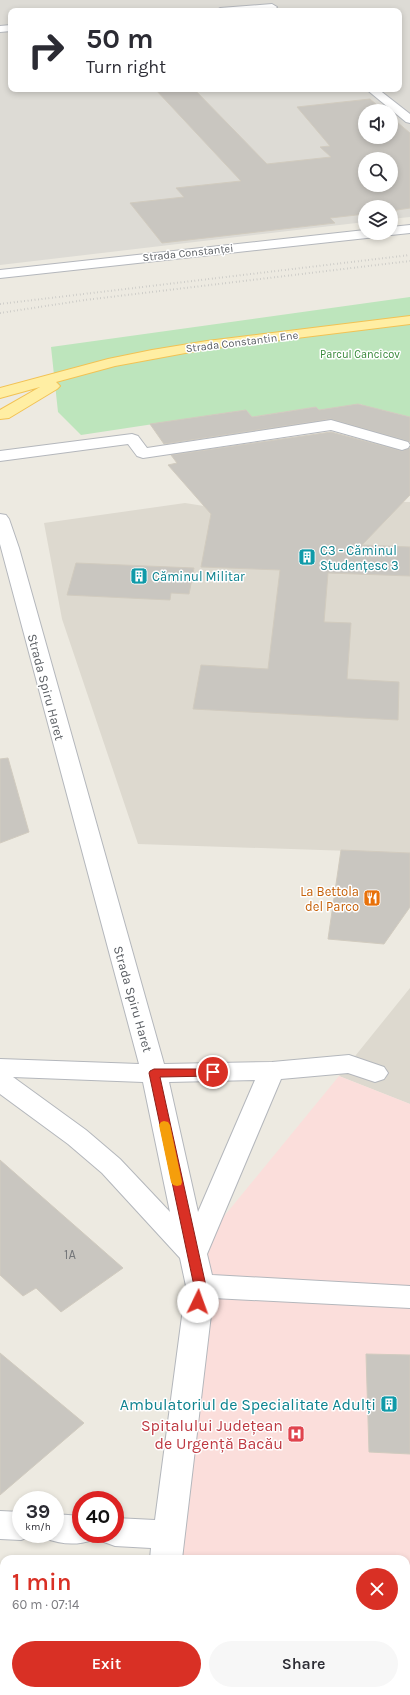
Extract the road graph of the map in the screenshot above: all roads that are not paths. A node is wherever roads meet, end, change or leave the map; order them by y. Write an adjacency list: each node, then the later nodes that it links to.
1 (264, 0): 2 (street)
2 (274, 8)
3 (375, 92): 4 (street)
4 (410, 120)
5 (410, 229): 6 (street)
6 (398, 230)
7 (358, 235): 8 (street, Strada Constanței)
8 (0, 274)
9 (410, 320): 10 (main road, Strada Constantin Ene)
10 (76, 373): 11 (main road, Strada Constantin Ene); 12 (main road, Strada Constantin Ene)
11 (0, 393)
12 (1, 419)
13 (402, 445): 14 (street)
14 (0, 456)
15 (0, 519): 18 (street, Strada Spiru Haret)
16 (0, 1068): 18 (street)
17 (272, 1071): 18 (street); 19 (street); 21 (street)
18 (154, 1073): 21 (street, Strada Spiru Haret)
19 (375, 1073)
20 (0, 1081): 21 (street)
21 (193, 1254): 22 (street, Strada Spiru Haret)
22 (200, 1286): 23 (street); 27 (street, Strada Spiru Haret)
23 (410, 1297)
24 (0, 1525): 25 (street)
25 (12, 1526)
26 (124, 1535): 27 (street)
27 (168, 1547)

